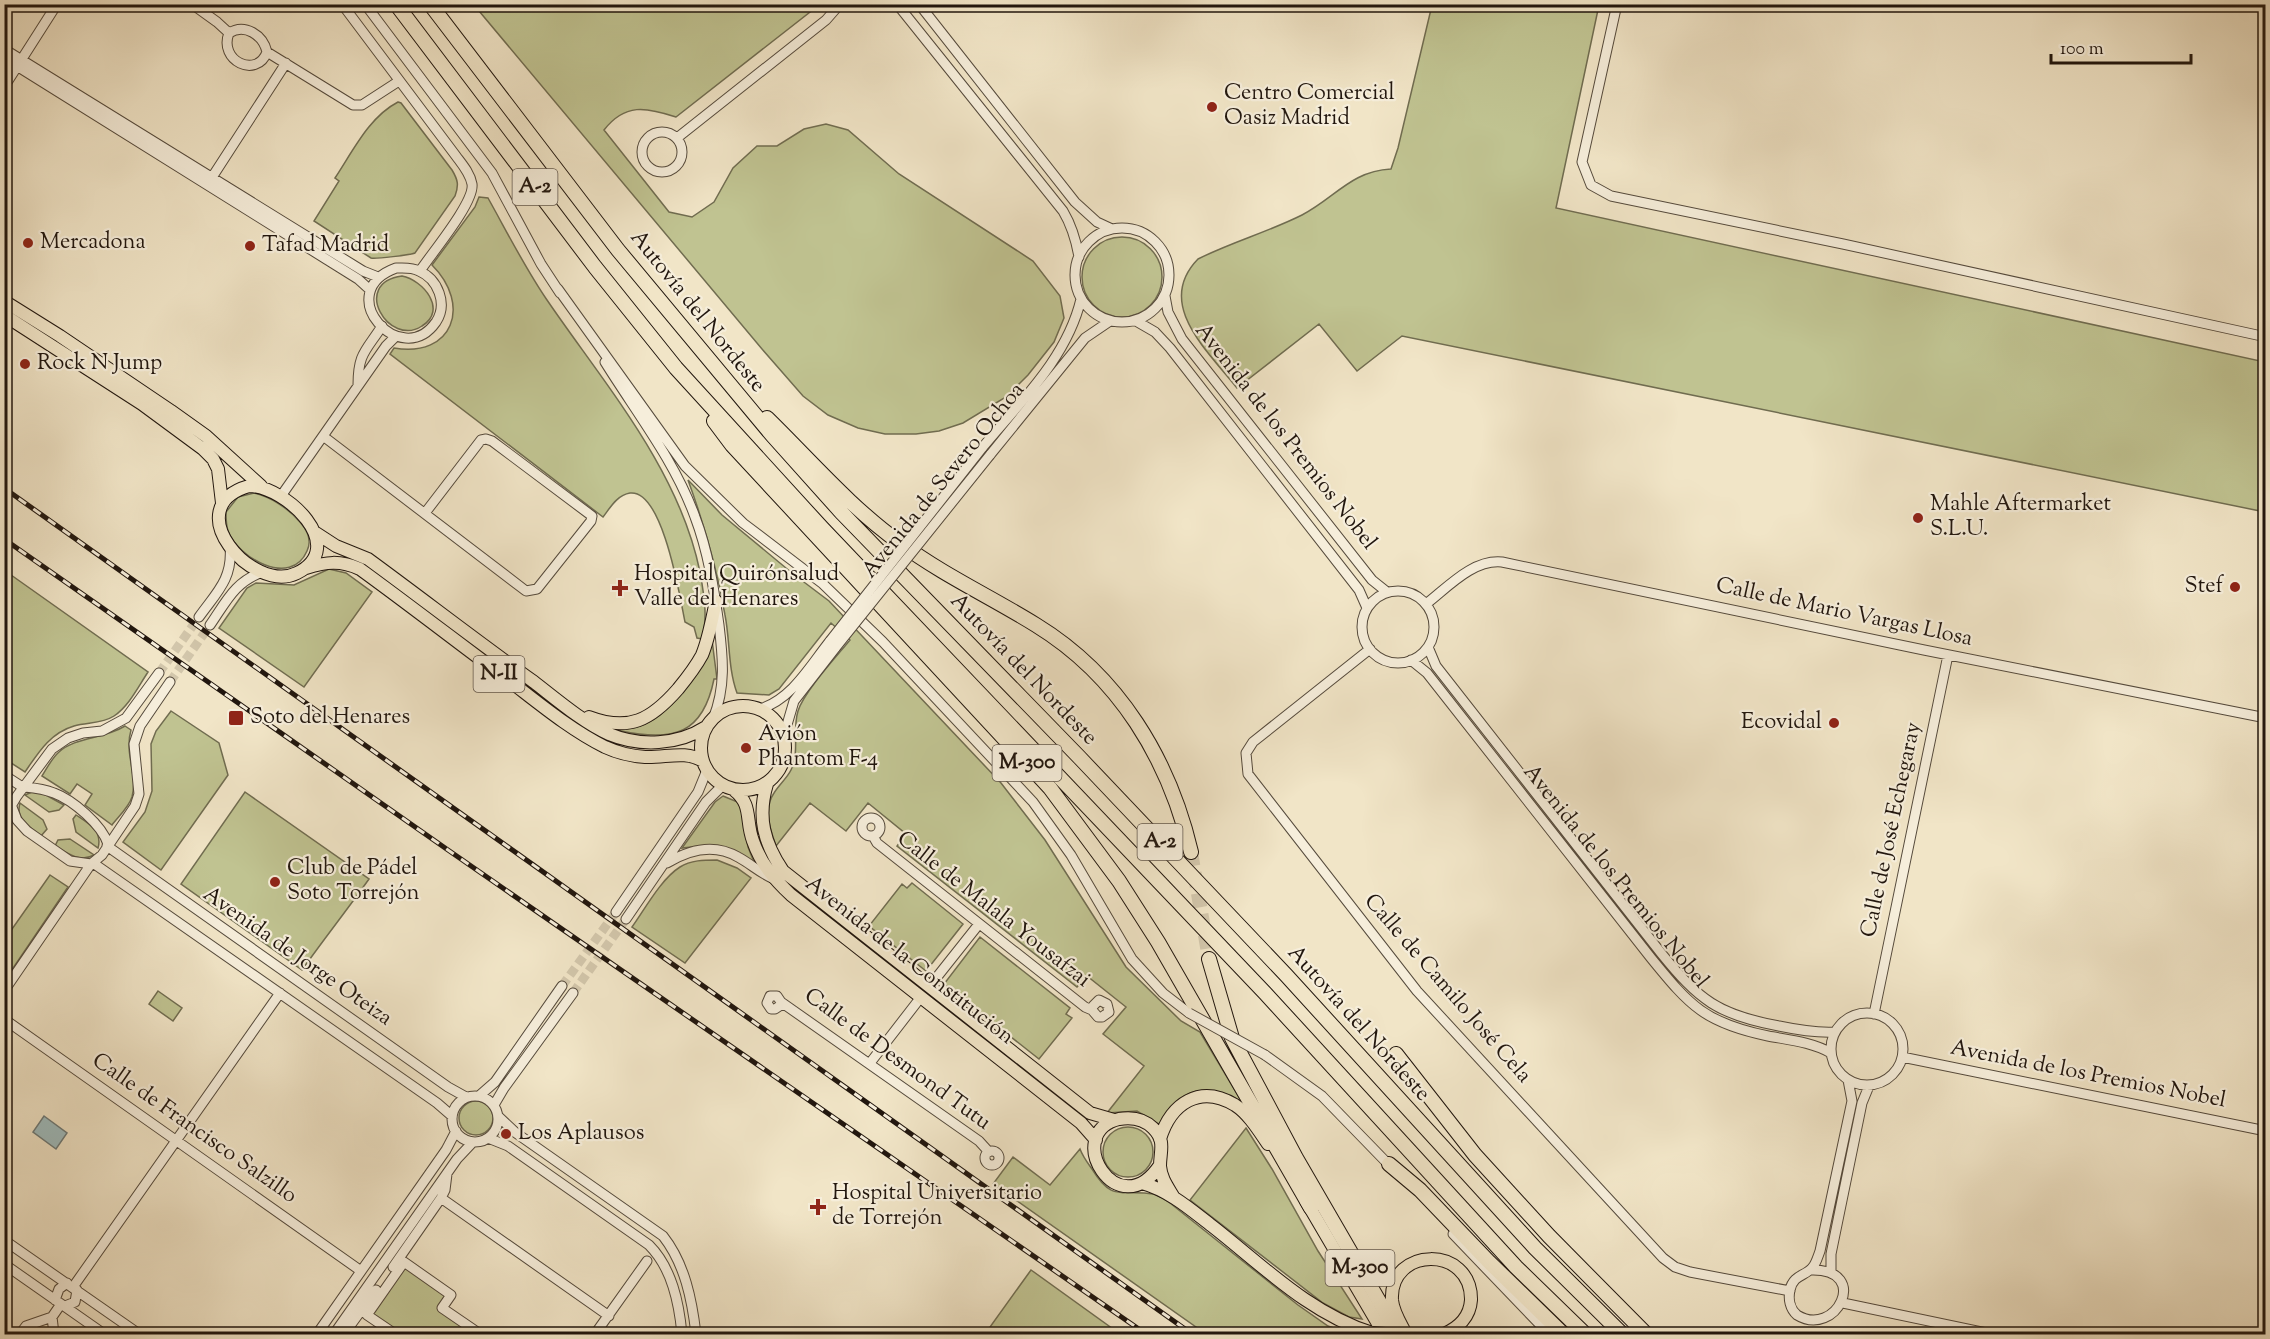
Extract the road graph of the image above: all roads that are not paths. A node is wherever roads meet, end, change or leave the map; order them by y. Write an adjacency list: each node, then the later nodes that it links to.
1 (57, 4): 15 (street)
2 (192, 4): 11 (street)
3 (342, 4): 18 (street)
4 (365, 4): 27 (street)
5 (396, 4): 38 (highway, Autovía del Nordeste / A-2)
6 (430, 4): 37 (highway, Autovía del Nordeste / A-2)
7 (840, 4): 20 (street)
8 (897, 4): 23 (street)
9 (919, 4): 22 (street)
10 (1617, 4): 36 (street)
11 (229, 33): 13 (street); 13 (street)
12 (4, 49): 15 (street)
13 (267, 52): 16 (street)
14 (4, 58): 17 (street)
15 (23, 59): 17 (street); 21 (street)
16 (286, 63): 18 (street); 21 (street)
17 (17, 68): 19 (street); 21 (street)
18 (399, 81): 24 (street)
19 (4, 87)
20 (677, 138): 20 (street)
21 (210, 182): 25 (street); 26 (street)
22 (1112, 229): 23 (street); 28 (street)
23 (1079, 257): 29 (street)
24 (420, 271): 25 (street); 35 (street)
25 (378, 276): 26 (street)
26 (369, 289): 34 (street)
27 (558, 289): 51 (street); 117 (street, bridge)
28 (1165, 296): 33 (street); 50 (street, Avenida de los Premios Nobel)
29 (1081, 299): 32 (street); 41 (street, Avenida de Severo Ochoa)
30 (4, 301): 42 (main road, N-II)
31 (4, 315): 44 (main road, N-II)
32 (1110, 321): 33 (street); 41 (street, Avenida de Severo Ochoa)
33 (1136, 321): 53 (street, Avenida de los Premios Nobel)
34 (382, 326): 35 (street); 39 (street)
35 (396, 336): 39 (street)
36 (2265, 337)
37 (698, 349): 77 (highway); 155 (highway, Autovía del Nordeste / A-2)
38 (676, 368): 123 (highway, M-300); 154 (highway, Autovía del Nordeste / A-2)
39 (358, 385): 40 (street)
40 (323, 436): 43 (street); 45 (street)
41 (986, 452): 56 (street, Avenida de Severo Ochoa, bridge)
42 (261, 486): 43 (main road, N-II); 44 (main road)
43 (281, 496): 46 (main road, N-II)
44 (222, 503): 47 (main road, N-II)
45 (425, 513): 45 (street)
46 (316, 533): 48 (main road); 64 (main road, N-II)
47 (230, 547): 49 (main road, N-II); 54 (street)
48 (306, 568): 49 (main road, N-II); 68 (main road, N-II)
49 (262, 572): 55 (street)
50 (1388, 592): 52 (street); 53 (street)
51 (716, 601): 64 (main road); 66 (street)
52 (1426, 604): 57 (street); 59 (street, Calle de Mario Vargas Llosa)
53 (1367, 608): 58 (street)
54 (199, 617)
55 (210, 625)
56 (833, 644): 63 (street, Avenida de Severo Ochoa); 67 (street, Avenida de Severo Ochoa)
57 (1428, 647): 60 (street); 96 (street, Avenida de los Premios Nobel)
58 (1370, 649): 60 (street); 131 (street, Calle de Camilo José Cela)
59 (1948, 655): 65 (street, Calle de Mario Vargas Llosa); 94 (street, Calle de José Echegaray)
60 (1411, 660): 97 (street, Avenida de los Premios Nobel)
61 (159, 673): 72 (street)
62 (171, 682): 76 (street)
63 (760, 709): 66 (main road, N-II); 67 (main road)
64 (574, 711): 66 (main road, N-II)
65 (2265, 718)
66 (709, 723): 68 (main road)
67 (784, 735): 70 (main road)
68 (705, 765): 71 (main road); 81 (street)
69 (4, 775): 72 (street)
70 (767, 784): 71 (main road); 89 (main road, Avenida de la Constitución)
71 (728, 787): 79 (street); 80 (main road, Avenida de la Constitución)
72 (25, 788): 73 (street); 76 (street, Avenida de Jorge Oteiza)
73 (10, 804): 74 (street); 78 (street, Avenida de Jorge Oteiza)
74 (4, 818)
75 (873, 836): 83 (street, Calle de Malala Yousafzai)
76 (108, 845): 78 (street); 85 (street, Avenida de Jorge Oteiza)
77 (1191, 852)
78 (92, 863): 88 (street); 90 (street, Avenida de Jorge Oteiza)
79 (663, 865): 80 (street); 82 (street)
80 (774, 879): 89 (main road, Avenida de la Constitución)
81 (616, 912)
82 (626, 919)
83 (979, 924): 89 (street); 93 (street, Calle de Malala Yousafzai)
84 (1209, 959): 149 (highway, M-300)
85 (286, 973): 86 (street, Avenida de Jorge Oteiza); 90 (street)
86 (300, 983): 90 (street); 104 (street, Avenida de Jorge Oteiza)
87 (562, 986): 103 (street)
88 (4, 991)
89 (925, 992): 100 (street); 108 (main road, Avenida de la Constitución); 114 (main road, Avenida de la Constitución)
90 (280, 993): 106 (street, Avenida de Jorge Oteiza); 113 (street)
91 (573, 993): 105 (street)
92 (781, 1002): 100 (street, Calle de Desmond Tutu)
93 (1092, 1010)
94 (1874, 1014): 96 (street); 99 (street)
95 (4, 1019): 113 (street, Calle de Francisco Salzillo)
96 (1835, 1032): 97 (street)
97 (1830, 1053): 101 (street)
98 (1396, 1054): 156 (highway)
99 (1902, 1057): 102 (street); 110 (street, Avenida de los Premios Nobel)
100 (870, 1063): 116 (street, Calle de Desmond Tutu)
101 (1848, 1080): 102 (street); 128 (street)
102 (1869, 1086): 129 (street)
103 (479, 1096): 104 (street); 105 (street)
104 (466, 1097): 106 (street)
105 (494, 1105): 107 (street)
106 (452, 1116): 109 (street)
107 (499, 1117): 111 (street); 148 (street)
108 (1114, 1120): 112 (main road); 114 (main road)
109 (456, 1131): 115 (street); 127 (street)
110 (2265, 1131)
111 (488, 1138): 115 (street); 147 (street)
112 (1160, 1139): 118 (main road); 123 (main road)
113 (177, 1140): 127 (street, Calle de Francisco Salzillo); 130 (street)
114 (1096, 1140): 120 (main road)
115 (474, 1142): 119 (street)
116 (989, 1152)
117 (1389, 1164): 152 (street); 153 (highway)
118 (1160, 1165): 120 (main road); 121 (main road)
119 (447, 1172): 122 (street); 142 (street)
120 (1142, 1183): 121 (main road)
121 (1173, 1196): 136 (main road)
122 (441, 1198): 134 (street); 143 (street)
123 (1311, 1208): 136 (main road, M-300)
124 (4, 1239): 130 (street)
125 (647, 1261): 134 (street)
126 (4, 1264): 132 (street)
127 (361, 1270): 141 (street)
128 (1812, 1270): 129 (street); 131 (street)
129 (1831, 1273): 133 (street)
130 (72, 1287): 132 (street); 132 (street); 140 (street)
131 (1790, 1292): 133 (street)
132 (60, 1303): 135 (street); 139 (street)
133 (1843, 1303): 157 (street)
134 (609, 1316): 146 (street)
135 (52, 1317): 137 (street); 138 (street)
136 (1380, 1334)
137 (20, 1335)
138 (54, 1335)
139 (104, 1335)
140 (139, 1335)
141 (317, 1335)
142 (334, 1335)
143 (344, 1335)
144 (395, 1335): 145 (street)
145 (480, 1335)
146 (596, 1335)
147 (682, 1335)
148 (696, 1335)
149 (1398, 1335)
150 (1406, 1335): 151 (main road)
151 (1444, 1335)
152 (1549, 1335)
153 (1563, 1335)
154 (1585, 1335)
155 (1622, 1335)
156 (1646, 1335)
157 (1991, 1335)

